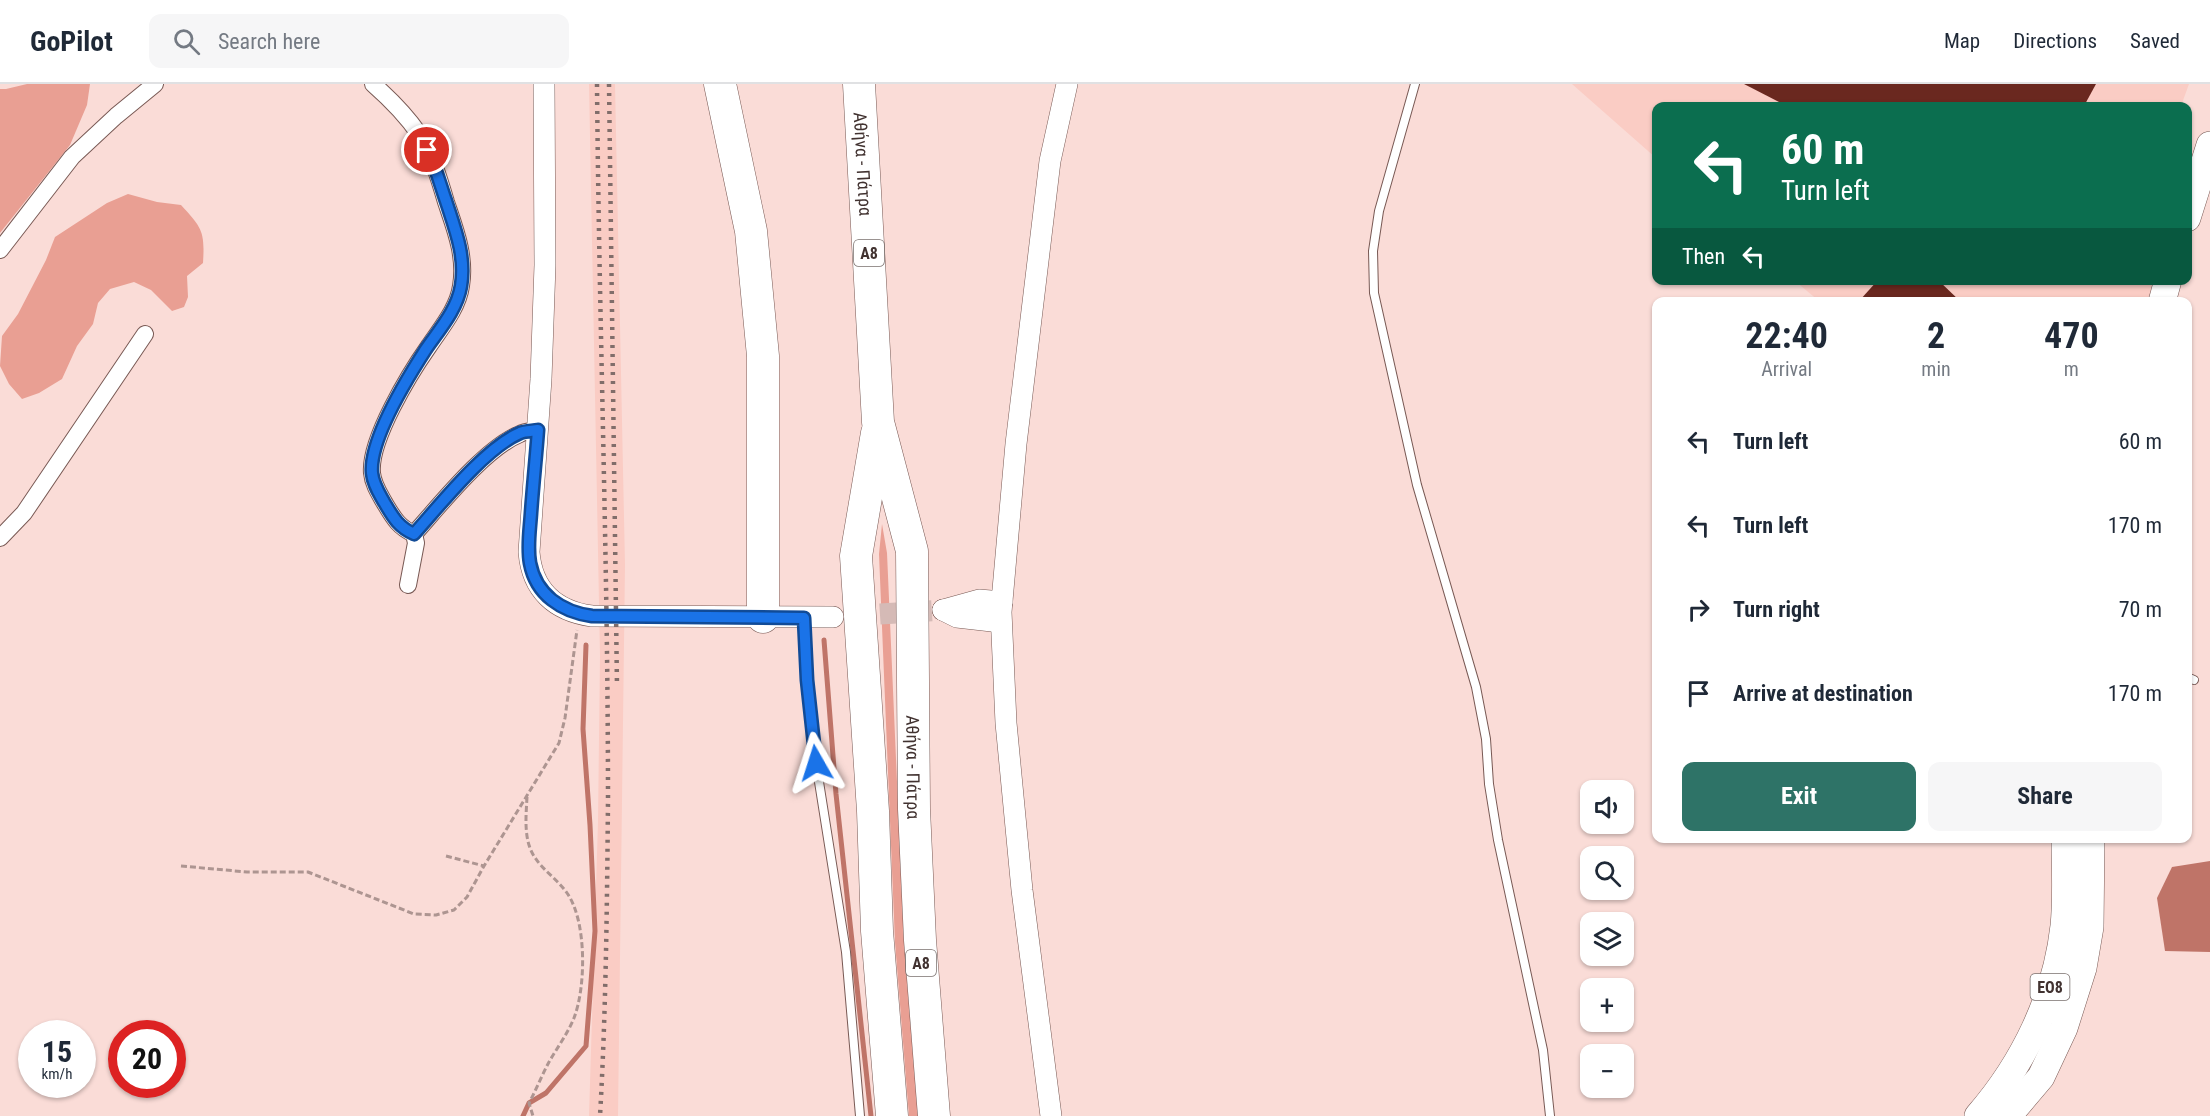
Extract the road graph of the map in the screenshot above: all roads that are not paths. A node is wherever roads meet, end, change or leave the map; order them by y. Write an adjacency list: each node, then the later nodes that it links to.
1 (155, 84): 10 (street)
2 (373, 84): 14 (street)
3 (544, 84): 13 (street)
4 (720, 84): 17 (highway)
5 (859, 84): 12 (highway, Αθήνα - Πάτρα / Α8)
6 (1066, 84): 25 (street)
7 (1415, 84): 26 (lane)
8 (2210, 145): 9 (main road)
9 (2192, 202)
10 (0, 250)
11 (145, 334): 15 (street)
12 (878, 422): 23 (highway, Αθήνα - Πάτρα / Α8); 24 (highway, Αθήνα - Πάτρα / Α8)
13 (538, 430): 14 (street); 17 (street)
14 (414, 534): 16 (street)
15 (0, 538)
16 (408, 585)
17 (763, 617): 19 (street)
18 (833, 617): 19 (street)
19 (804, 618): 22 (lane)
20 (2065, 843): 27 (main road, ΕΟ8)
21 (2091, 843): 28 (main road, ΕΟ8)
22 (860, 1116)
23 (892, 1116)
24 (934, 1116)
25 (1051, 1116)
26 (1550, 1116)
27 (1978, 1116)
28 (2008, 1116)

